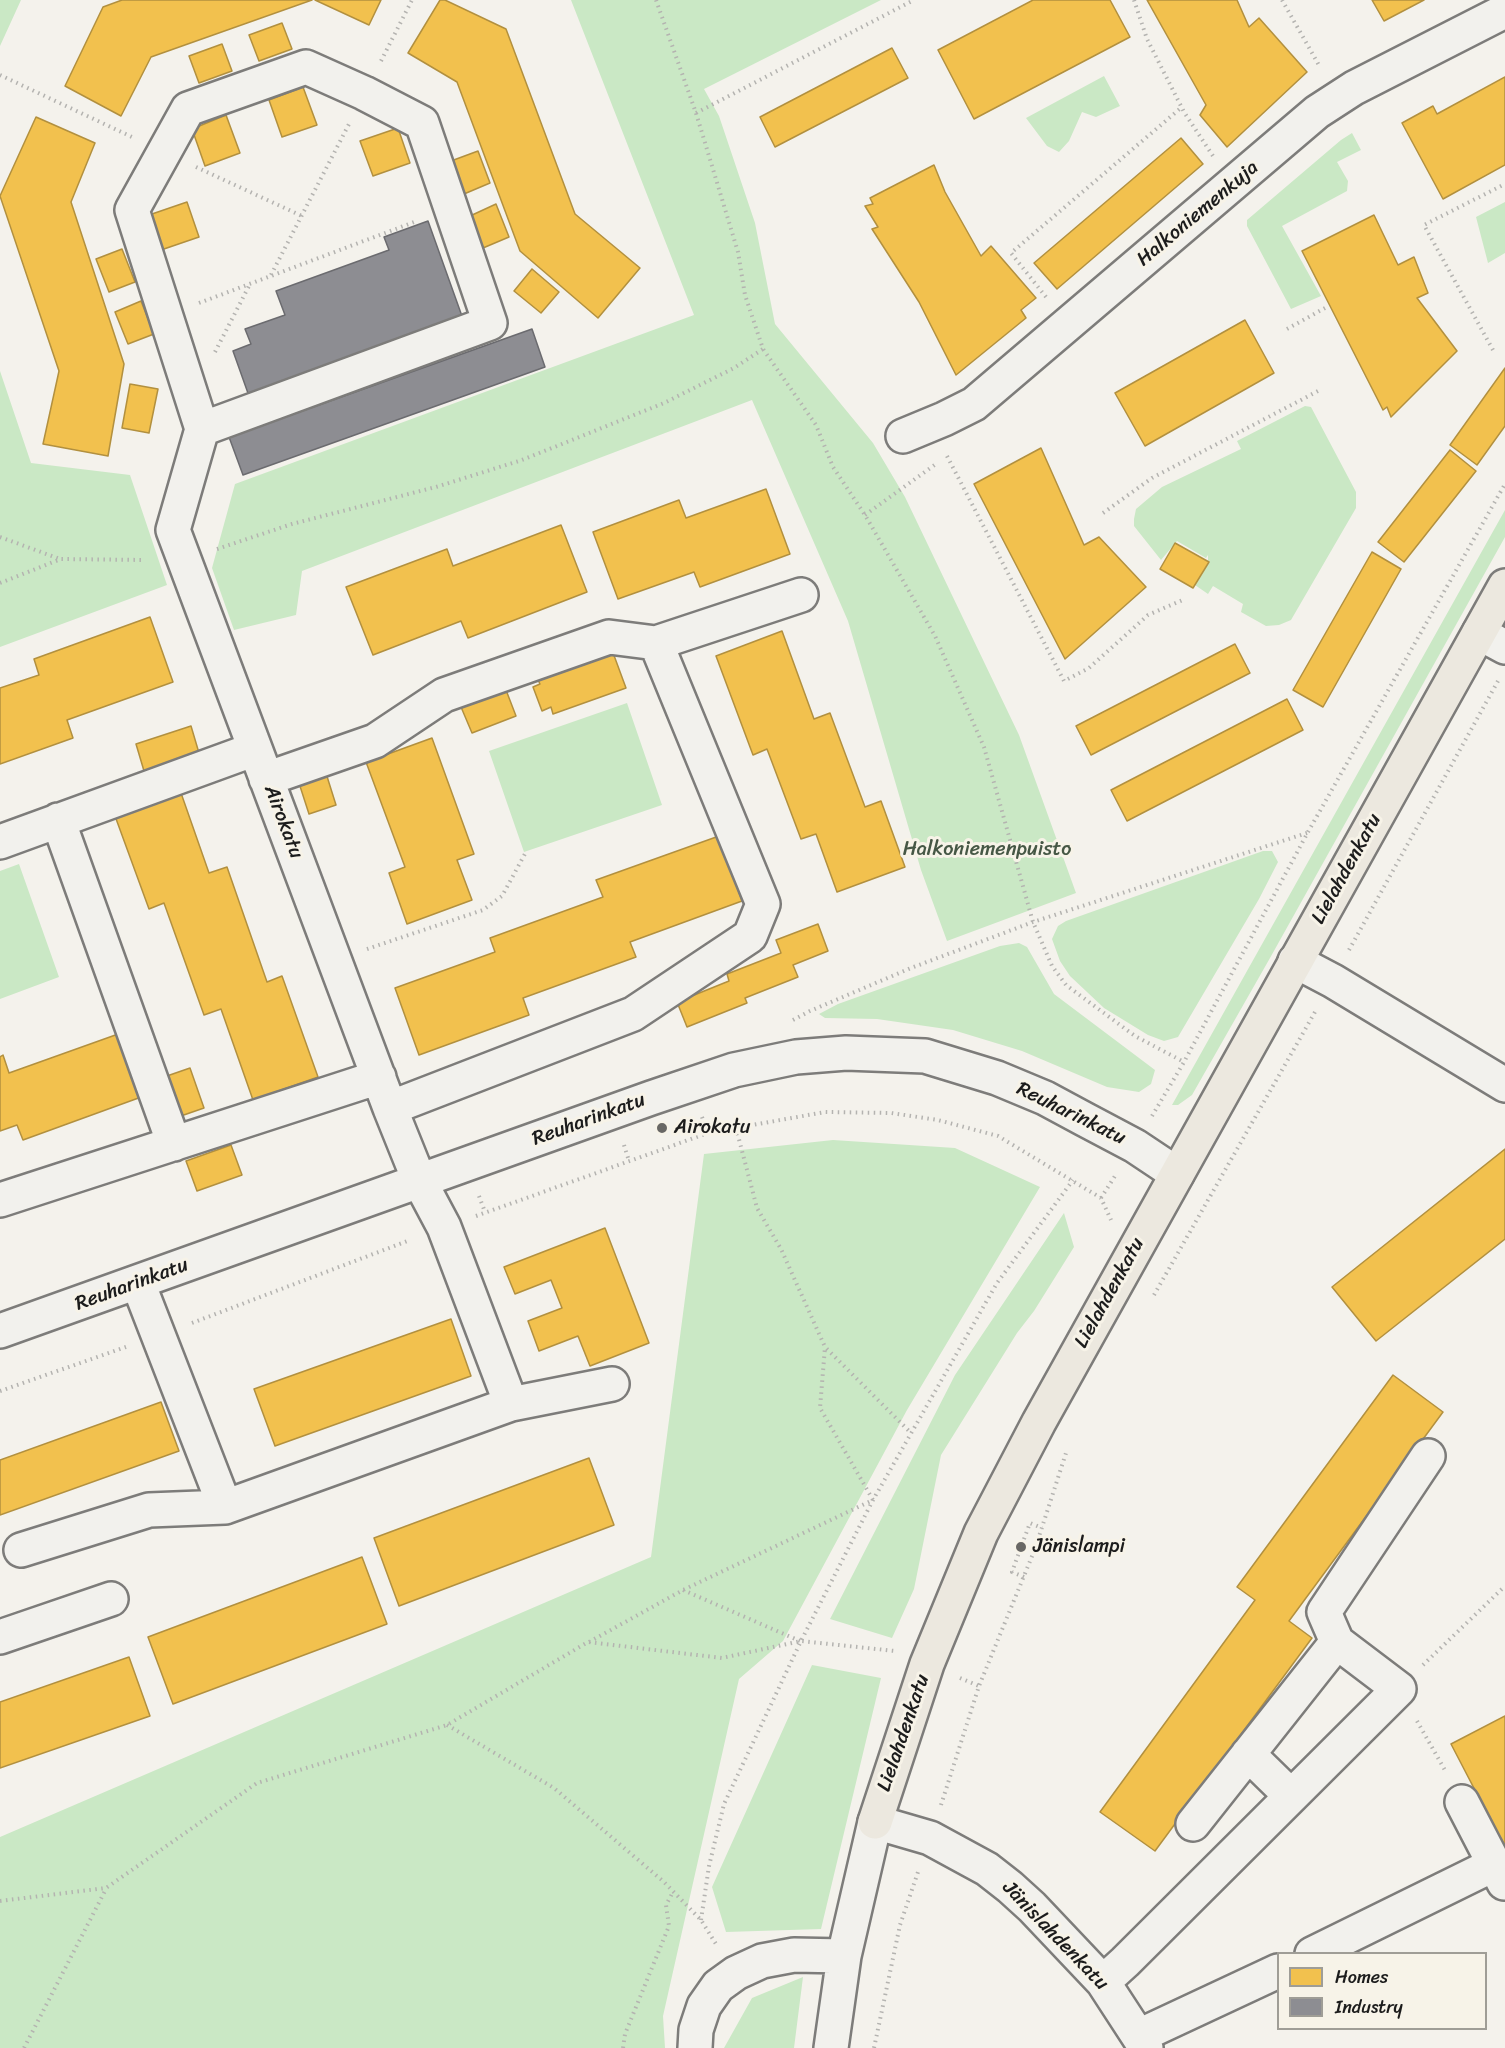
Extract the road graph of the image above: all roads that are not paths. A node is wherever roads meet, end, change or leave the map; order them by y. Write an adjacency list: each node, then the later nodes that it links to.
1 (1505, 10): 3 (street, Halkoniemenkuja)
2 (202, 429): 2 (street); 8 (street, Airokatu)
3 (903, 436)
4 (1505, 586): 6 (main road, Lielahdenkatu)
5 (801, 595): 7 (street)
6 (1492, 640): 12 (main road, Lielahdenkatu)
7 (656, 643): 9 (street); 15 (street)
8 (255, 749): 9 (street, Airokatu); 10 (street)
9 (266, 779): 13 (street, Airokatu)
10 (58, 820): 11 (street); 16 (street)
11 (0, 842)
12 (1295, 961): 14 (street); 17 (main road, Lielahdenkatu)
13 (379, 1077): 15 (street, Airokatu); 16 (street)
14 (1505, 1085)
15 (390, 1108): 18 (street, Airokatu)
16 (174, 1144): 19 (street)
17 (1177, 1174): 18 (street, Reuharinkatu); 33 (main road, Lielahdenkatu)
18 (418, 1180): 20 (street, Reuharinkatu); 23 (street, Airokatu)
19 (0, 1200)
20 (138, 1283): 21 (street, Reuharinkatu); 25 (street)
21 (0, 1332)
22 (612, 1384): 23 (street)
23 (511, 1404): 25 (street)
24 (1428, 1456): 29 (street)
25 (225, 1508): 26 (street)
26 (21, 1550)
27 (111, 1599): 28 (street)
28 (0, 1637)
29 (1337, 1642): 30 (street); 31 (street)
30 (1248, 1754): 31 (street); 34 (street)
31 (1291, 1796): 39 (street)
32 (1462, 1802): 35 (street)
33 (874, 1822): 37 (street, Lielahdenkatu); 39 (street, Jänislahdenkatu)
34 (1193, 1824)
35 (1500, 1874): 36 (street)
36 (1314, 1952)
37 (844, 1956): 41 (street); 42 (street, Lielahdenkatu)
38 (1277, 1972): 40 (street)
39 (1103, 1982): 40 (street, Jänislahdenkatu)
40 (1143, 2042)
41 (696, 2048)
42 (831, 2048)

